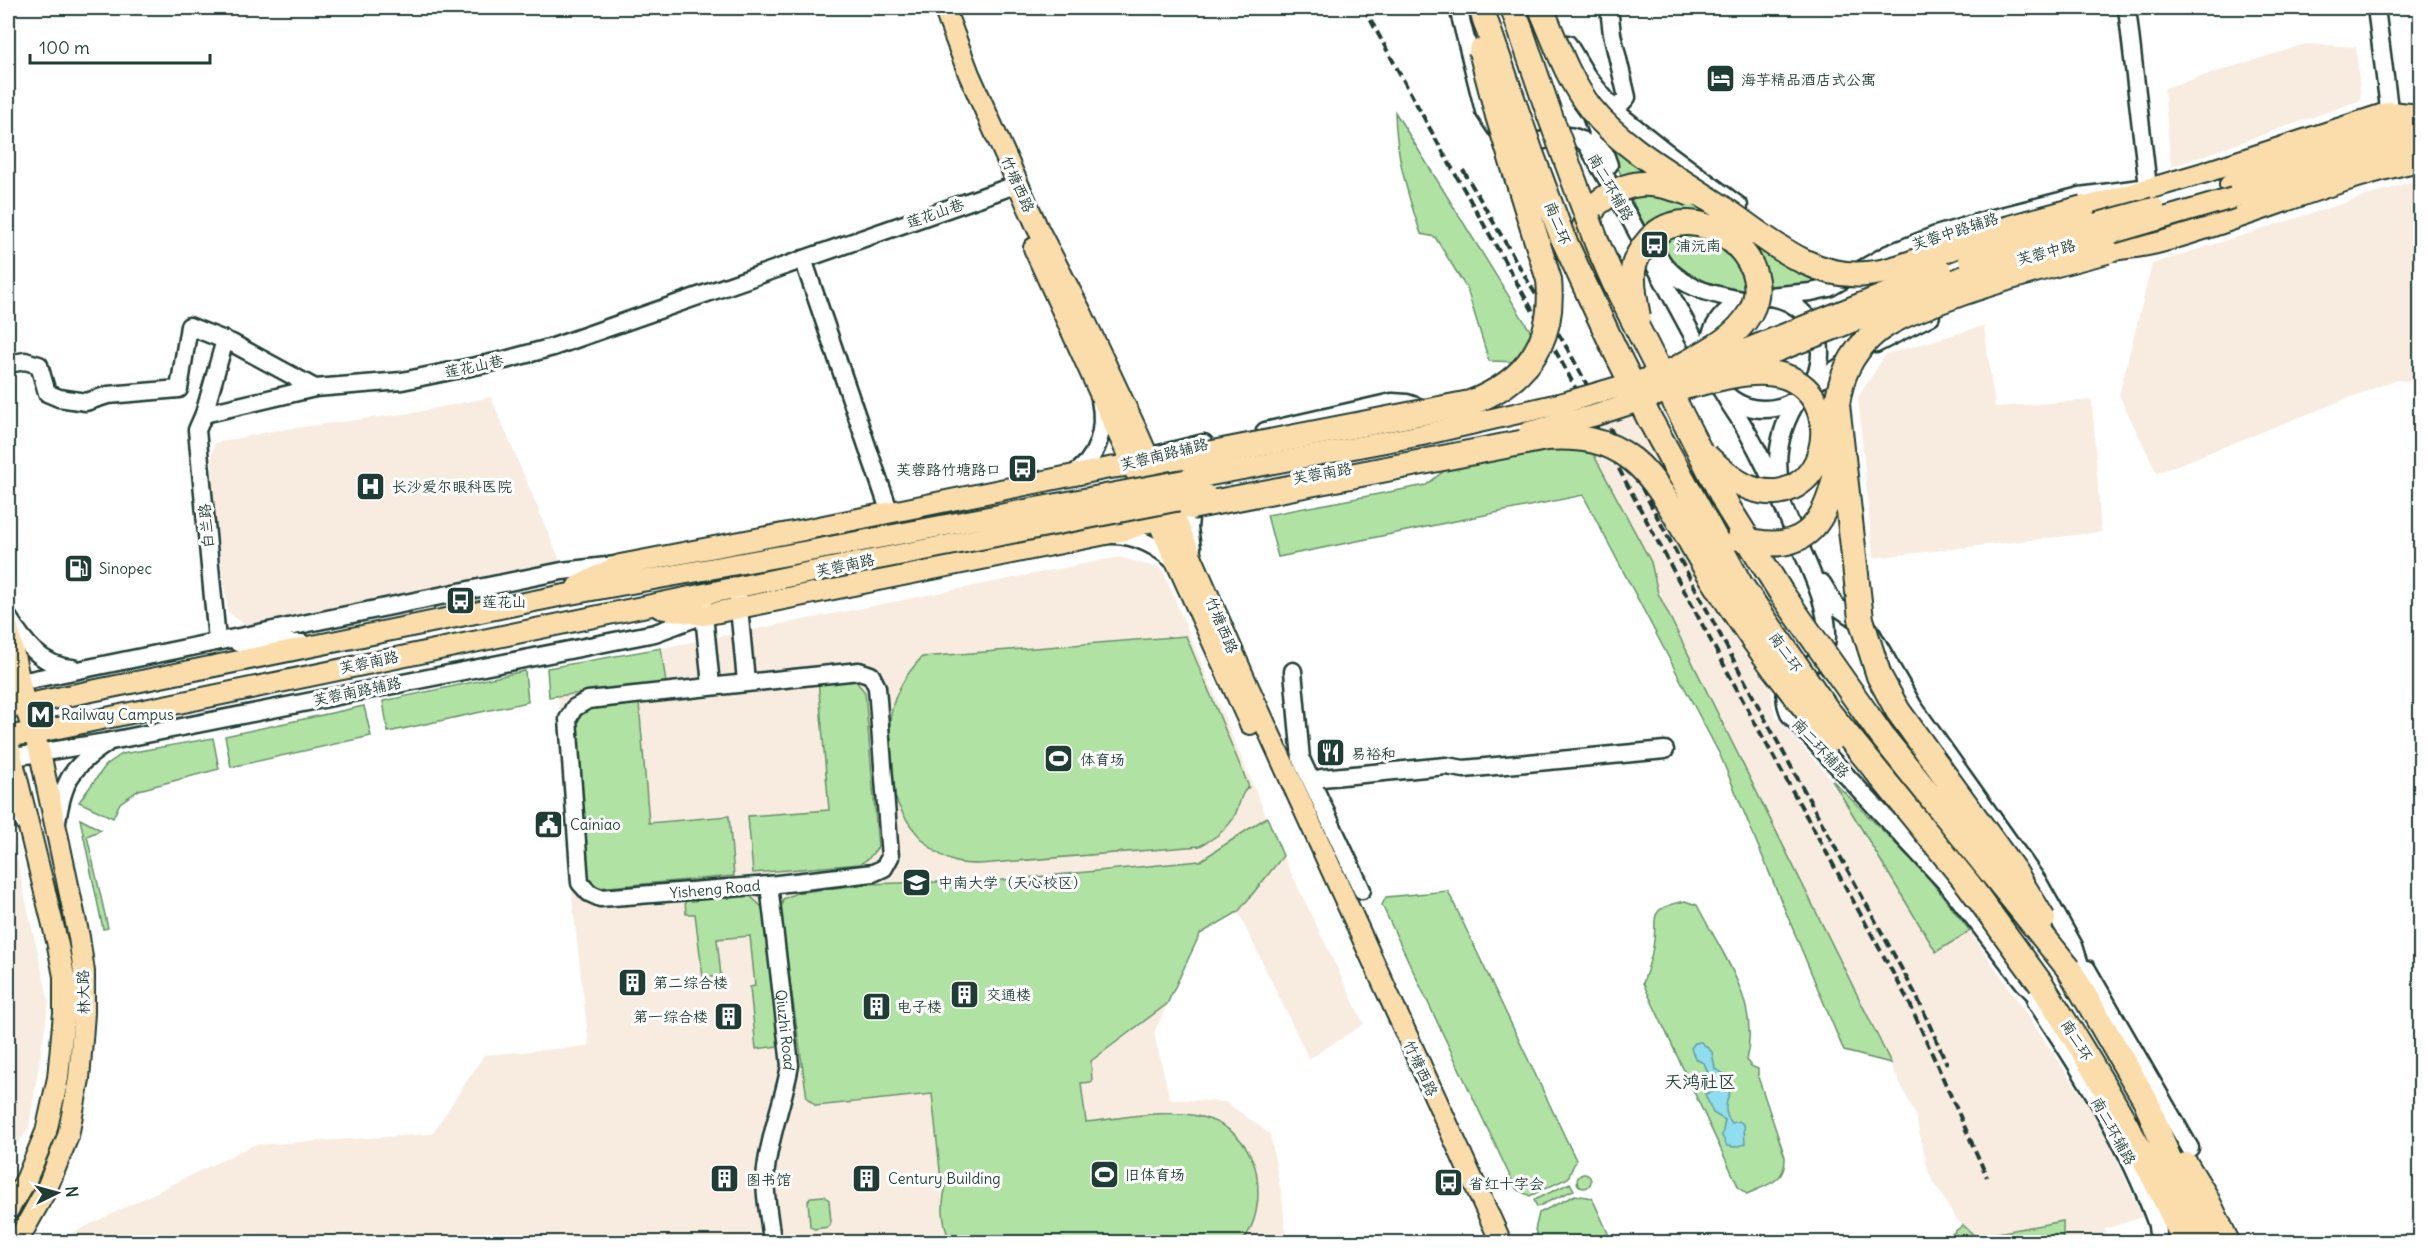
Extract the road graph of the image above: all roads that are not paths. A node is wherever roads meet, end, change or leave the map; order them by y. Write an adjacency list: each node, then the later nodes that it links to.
1 (933, 8): 21 (main road, 竹塘西路)
2 (944, 8): 49 (main road, 竹塘西路)
3 (1458, 8): 36 (street, 南二环辅路)
4 (1470, 8): 48 (highway, bridge)
5 (1480, 8): 29 (highway, 南二环, bridge)
6 (1513, 8): 35 (highway, 南二环, bridge)
7 (1541, 8): 23 (highway, bridge)
8 (1553, 8): 12 (street, 南二环辅路)
9 (1609, 8): 14 (street)
10 (2127, 8): 20 (street)
11 (2376, 8): 16 (street)
12 (1568, 45): 14 (street); 32 (street, 南二环辅路)
13 (2421, 105): 16 (street)
14 (1615, 111): 30 (street)
15 (2421, 115): 16 (main road)
16 (2391, 121): 17 (main road); 20 (main road); 22 (main road)
17 (2421, 124)
18 (2421, 144): 22 (main road, 芙蓉中路)
19 (2421, 161): 25 (main road)
20 (2148, 187): 24 (main road); 28 (street, 芙蓉中路辅路)
21 (1007, 188): 27 (street, 莲花山巷); 41 (main road, 竹塘西路)
22 (2231, 192): 38 (main road, 芙蓉中路, bridge)
23 (1721, 207): 24 (highway, bridge); 29 (highway, bridge)
24 (2083, 208)
25 (2159, 243): 26 (main road); 33 (street)
26 (2107, 251): 45 (highway, bridge)
27 (803, 259): 40 (street, 莲花山巷); 52 (street)
28 (1874, 261): 30 (street, 芙蓉中路辅路); 33 (street)
29 (1586, 285): 51 (highway, 南二环, bridge)
30 (1828, 288): 31 (street, 芙蓉中路辅路)
31 (1769, 296): 32 (street); 42 (street)
32 (1742, 300): 36 (street)
33 (1908, 327): 42 (street)
34 (225, 340): 37 (street); 40 (street); 43 (street, 白兰路)
35 (1642, 340): 38 (highway, bridge); 46 (highway, 南二环, bridge)
36 (1707, 358): 38 (street); 39 (street)
37 (8, 364)
38 (1682, 378): 39 (street); 46 (highway, bridge); 57 (main road, 芙蓉南路, bridge); 59 (main road, 芙蓉南路, bridge)
39 (1718, 385): 42 (street); 87 (street, 南二环辅路)
40 (315, 388): 43 (street, 莲花山巷)
41 (1098, 390): 49 (main road, 竹塘西路); 50 (street)
42 (1805, 391): 86 (street)
43 (204, 414): 65 (street, 白兰路)
44 (1478, 430): 47 (street, 芙蓉南路辅路); 49 (street, 芙蓉南路辅路); 49 (street, 芙蓉南路辅路)
45 (1839, 435): 51 (highway, bridge); 86 (highway, bridge)
46 (1691, 437): 86 (highway, 南二环, bridge)
47 (1462, 441): 53 (street, 芙蓉南路辅路); 53 (street, 芙蓉南路辅路)
48 (1187, 458): 49 (main road)
49 (1146, 464): 50 (main road); 53 (main road, 竹塘西路)
50 (1072, 476): 52 (main road)
51 (1690, 495): 83 (highway, 南二环, bridge)
52 (890, 513): 56 (main road)
53 (1172, 515): 54 (main road); 55 (main road, 竹塘西路); 83 (highway, bridge)
54 (1098, 535): 55 (street); 61 (main road)
55 (1187, 564): 95 (main road, 竹塘西路); 96 (main road, 竹塘西路)
56 (620, 565): 59 (main road); 65 (street)
57 (737, 587): 58 (main road, 芙蓉南路); 61 (street)
58 (702, 595): 60 (main road, 芙蓉南路); 62 (street)
59 (559, 596): 66 (main road, 芙蓉南路)
60 (648, 606): 62 (main road); 73 (main road, 芙蓉南路)
61 (739, 608): 62 (main road); 69 (street)
62 (704, 615): 71 (street); 75 (street, 芙蓉南路辅路)
63 (8, 616): 67 (street)
64 (8, 627): 70 (main road, 林大路)
65 (210, 642): 66 (street); 67 (street)
66 (333, 643): 72 (main road, 芙蓉南路)
67 (86, 668): 70 (street)
68 (1293, 670): 79 (street)
69 (746, 681): 71 (street, Yisheng Road); 84 (street, Yisheng Road)
70 (14, 682): 72 (main road, 林大路)
71 (711, 686): 84 (street, Yisheng Road)
72 (16, 707): 73 (main road, 林大路)
73 (34, 733): 74 (main road, 芙蓉南路); 78 (main road, 林大路)
74 (8, 736)
75 (111, 742): 78 (street, 芙蓉南路辅路); 81 (street)
76 (1665, 750): 79 (street)
77 (9, 753): 78 (street, 芙蓉南路辅路); 82 (main road)
78 (40, 753): 81 (main road, 林大路)
79 (1312, 781): 85 (street)
80 (8, 797): 82 (street)
81 (56, 829): 93 (main road, 林大路)
82 (32, 835): 91 (main road)
83 (1936, 844): 87 (highway, 南二环, bridge)
84 (769, 885): 94 (street, Qiuzhi Road)
85 (1362, 890)
86 (2071, 958): 88 (highway, 南二环); 89 (street)
87 (2033, 983): 90 (highway, 南二环); 92 (street, 南二环辅路)
88 (2146, 1101): 89 (street); 99 (highway, 南二环)
89 (2190, 1148): 99 (street)
90 (2150, 1168): 92 (highway); 98 (highway, 南二环)
91 (8, 1210)
92 (2162, 1232): 97 (street, 南二环辅路)
93 (17, 1242)
94 (772, 1242)
95 (1489, 1242)
96 (1501, 1242)
97 (2159, 1242)
98 (2185, 1242)
99 (2224, 1242)

